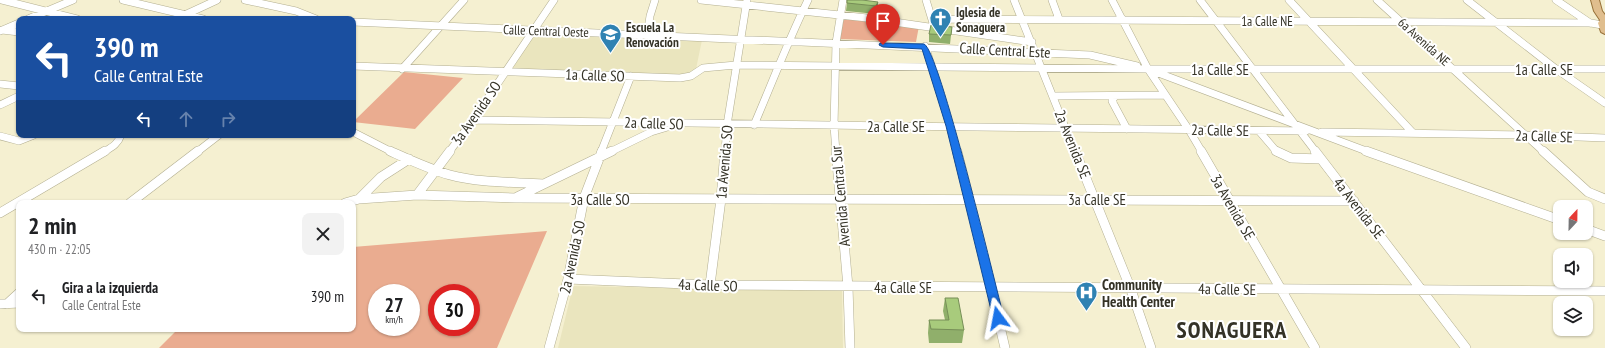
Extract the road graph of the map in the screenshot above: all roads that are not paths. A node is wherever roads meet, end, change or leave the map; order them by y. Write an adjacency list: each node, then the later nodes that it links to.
1 (2, 0): 24 (street)
2 (73, 0): 24 (street)
3 (123, 0): 25 (street)
4 (217, 0): 25 (street)
5 (244, 0): 30 (street)
6 (464, 0): 43 (street)
7 (554, 0): 46 (street, 3a Avenida SO)
8 (655, 0): 48 (street)
9 (701, 0): 22 (street)
10 (808, 0): 23 (street)
11 (843, 0): 26 (street, Avenida Central Sur)
12 (926, 0): 31 (street)
13 (1014, 0): 32 (street, 2a Avenida SE)
14 (1052, 0): 33 (street)
15 (1112, 0): 34 (street, 3a Avenida SE)
16 (1200, 0): 35 (street, 4a Avenida SE)
17 (1289, 0): 37 (street)
18 (1377, 0): 39 (street, 6a Avenida NE)
19 (1467, 0): 40 (street)
20 (1556, 0): 41 (street)
21 (1595, 0): 36 (main road)
22 (747, 2): 23 (street); 49 (street, 1a Avenida SO)
23 (803, 10): 26 (street); 50 (street)
24 (47, 11): 27 (street); 28 (street)
25 (185, 15): 29 (street)
26 (840, 15): 44 (street); 52 (street, Avenida Central Sur)
27 (35, 16)
28 (66, 16)
29 (190, 16)
30 (310, 16)
31 (932, 19): 32 (street, 1a Calle NE); 44 (street)
32 (1023, 19): 33 (street, 1a Calle NE); 51 (street, 2a Avenida SE)
33 (1059, 19): 34 (street, 1a Calle NE)
34 (1123, 20): 35 (street, 1a Calle NE); 62 (street, 3a Avenida SE)
35 (1215, 20): 37 (street, 1a Calle NE); 63 (street, 4a Avenida SE)
36 (1603, 20): 41 (street, 1a Calle NE)
37 (1310, 21): 39 (street, 1a Calle NE); 64 (street)
38 (356, 22): 43 (street, Calle Central Oeste)
39 (1401, 22): 40 (street, 1a Calle NE); 65 (street, 6a Avenida NE)
40 (1496, 22): 41 (street, 1a Calle NE); 66 (street)
41 (1591, 23)
42 (16, 24): 45 (street)
43 (440, 26): 46 (street, Calle Central Oeste); 61 (street)
44 (933, 26): 51 (street)
45 (1, 30): 47 (street)
46 (534, 31): 48 (street, Calle Central Oeste); 68 (street, 3a Avenida SO)
47 (16, 32)
48 (648, 35): 49 (street, Calle Central Oeste)
49 (741, 39): 50 (street, Calle Central Oeste); 55 (street, 1a Avenida SO)
50 (788, 41): 52 (street, Calle Central Oeste); 57 (street)
51 (1032, 42): 54 (street, 2a Avenida SE)
52 (836, 44): 53 (street, Calle Central Este); 58 (street, Avenida Central Sur)
53 (924, 46): 54 (street, Calle Central Este); 59 (street)
54 (1036, 52): 60 (street, 2a Avenida SE); 62 (street, Calle Central Este)
55 (736, 65): 57 (street, 1a Calle SO); 69 (street, 1a Calle SO); 81 (street, 1a Avenida SO)
56 (356, 66): 61 (street, 1a Calle SO)
57 (780, 66): 58 (street, 1a Calle SO); 82 (street)
58 (835, 66): 59 (street, 1a Calle SE); 83 (street, Avenida Central Sur)
59 (932, 67): 60 (street, 1a Calle SE); 84 (street)
60 (1042, 68): 62 (street, 1a Calle SE); 73 (street, 2a Avenida SE)
61 (402, 69): 68 (street, 1a Calle SO)
62 (1148, 69): 63 (street, 1a Calle SE); 72 (street, 3a Avenida SE); 86 (street)
63 (1252, 69): 64 (street, 1a Calle SE); 86 (street, 4a Avenida SE)
64 (1354, 69): 65 (street, 1a Calle SE); 92 (street)
65 (1453, 69): 66 (street, 1a Calle SE); 93 (street, 6a Avenida NE)
66 (1556, 69): 67 (street, 1a Calle SE); 76 (street)
67 (1605, 69)
68 (505, 72): 69 (street, 1a Calle SO); 78 (street, 3a Avenida SO)
69 (631, 76): 79 (street, 2a Avenida SO)
70 (0, 84): 71 (street)
71 (16, 86)
72 (1165, 95): 74 (street); 88 (street, 3a Avenida SE)
73 (1054, 96): 74 (street); 85 (street, 2a Avenida SE)
74 (1115, 96): 87 (street)
75 (16, 97): 77 (street)
76 (1605, 103)
77 (0, 105)
78 (473, 120): 79 (street, 2a Calle SO); 102 (street, 3a Avenida SO)
79 (614, 122): 80 (street, 2a Calle SO); 101 (street, 2a Avenida SO)
80 (678, 124): 81 (street, 2a Calle SO); 101 (street)
81 (727, 125): 82 (street, 2a Calle SO); 108 (street, 1a Avenida SO)
82 (754, 125): 83 (street, 2a Calle SO)
83 (834, 126): 84 (street, 2a Calle SE); 109 (street, Avenida Central Sur)
84 (950, 126): 85 (street, 2a Calle SE); 110 (street)
85 (1066, 128): 87 (street, 2a Calle SE); 111 (street, 2a Avenida SE)
86 (1296, 128): 89 (street, 2a Calle SE); 90 (street); 100 (street, 4a Avenida SE)
87 (1127, 129): 88 (street, 2a Calle SE)
88 (1189, 130): 89 (street, 2a Calle SE); 116 (street, 3a Avenida SE)
89 (1259, 131): 100 (street)
90 (1314, 132): 92 (street, 2a Calle SE); 120 (street)
91 (356, 133): 99 (street)
92 (1413, 133): 93 (street, 2a Calle SE)
93 (1526, 135): 98 (street, 2a Calle SE); 112 (street, 6a Avenida NE)
94 (0, 136): 95 (street)
95 (25, 138)
96 (120, 138): 113 (street)
97 (215, 138): 114 (street)
98 (1605, 138)
99 (409, 159): 102 (street); 107 (street)
100 (1321, 159): 117 (street, 4a Avenida SE)
101 (598, 160): 103 (street); 106 (street, 2a Avenida SO)
102 (436, 170): 103 (street); 104 (street, 3a Avenida SO)
103 (543, 184): 105 (street)
104 (417, 195): 105 (street, 3a Calle SO); 107 (street, 3a Calle SO)
105 (514, 198): 106 (street, 3a Calle SO)
106 (584, 198): 108 (street, 3a Calle SO); 123 (street, 2a Avenida SO)
107 (359, 199): 115 (street, 3a Calle SO)
108 (721, 199): 109 (street, 3a Calle SO); 124 (street, 1a Avenida SO)
109 (840, 199): 110 (street, 3a Calle SE); 125 (street, Avenida Central Sur)
110 (970, 199): 111 (street, 3a Calle SE); 127 (street)
111 (1094, 199): 116 (street, 3a Calle SE); 126 (street, 2a Avenida SE)
112 (1605, 199)
113 (20, 200)
114 (134, 200)
115 (356, 200)
116 (1228, 200): 117 (street, 3a Calle SE); 128 (street, 3a Avenida SE)
117 (1354, 201): 129 (street, 4a Avenida SE)
118 (16, 203): 119 (street)
119 (0, 212)
120 (1553, 217)
121 (1593, 232): 122 (street)
122 (1605, 236)
123 (568, 279): 124 (street, 4a Calle SO); 134 (street, 2a Avenida SO)
124 (710, 285): 125 (street, 4a Calle SO)
125 (848, 287): 127 (street, 4a Calle SE); 135 (street, Avenida Central Sur)
126 (1130, 287): 127 (street, 4a Calle SE); 128 (street, 4a Calle SE); 137 (street, 2a Avenida SE)
127 (991, 288): 136 (street)
128 (1281, 289): 129 (street, 4a Calle SE); 138 (street, 3a Avenida SE)
129 (1423, 291): 130 (street, 4a Calle SE); 139 (street, 4a Avenida SE)
130 (1605, 291)
131 (16, 295): 133 (street)
132 (16, 303): 133 (street)
133 (3, 304)
134 (549, 348)
135 (850, 348)
136 (1005, 348)
137 (1151, 348)
138 (1315, 348)
139 (1466, 348)

